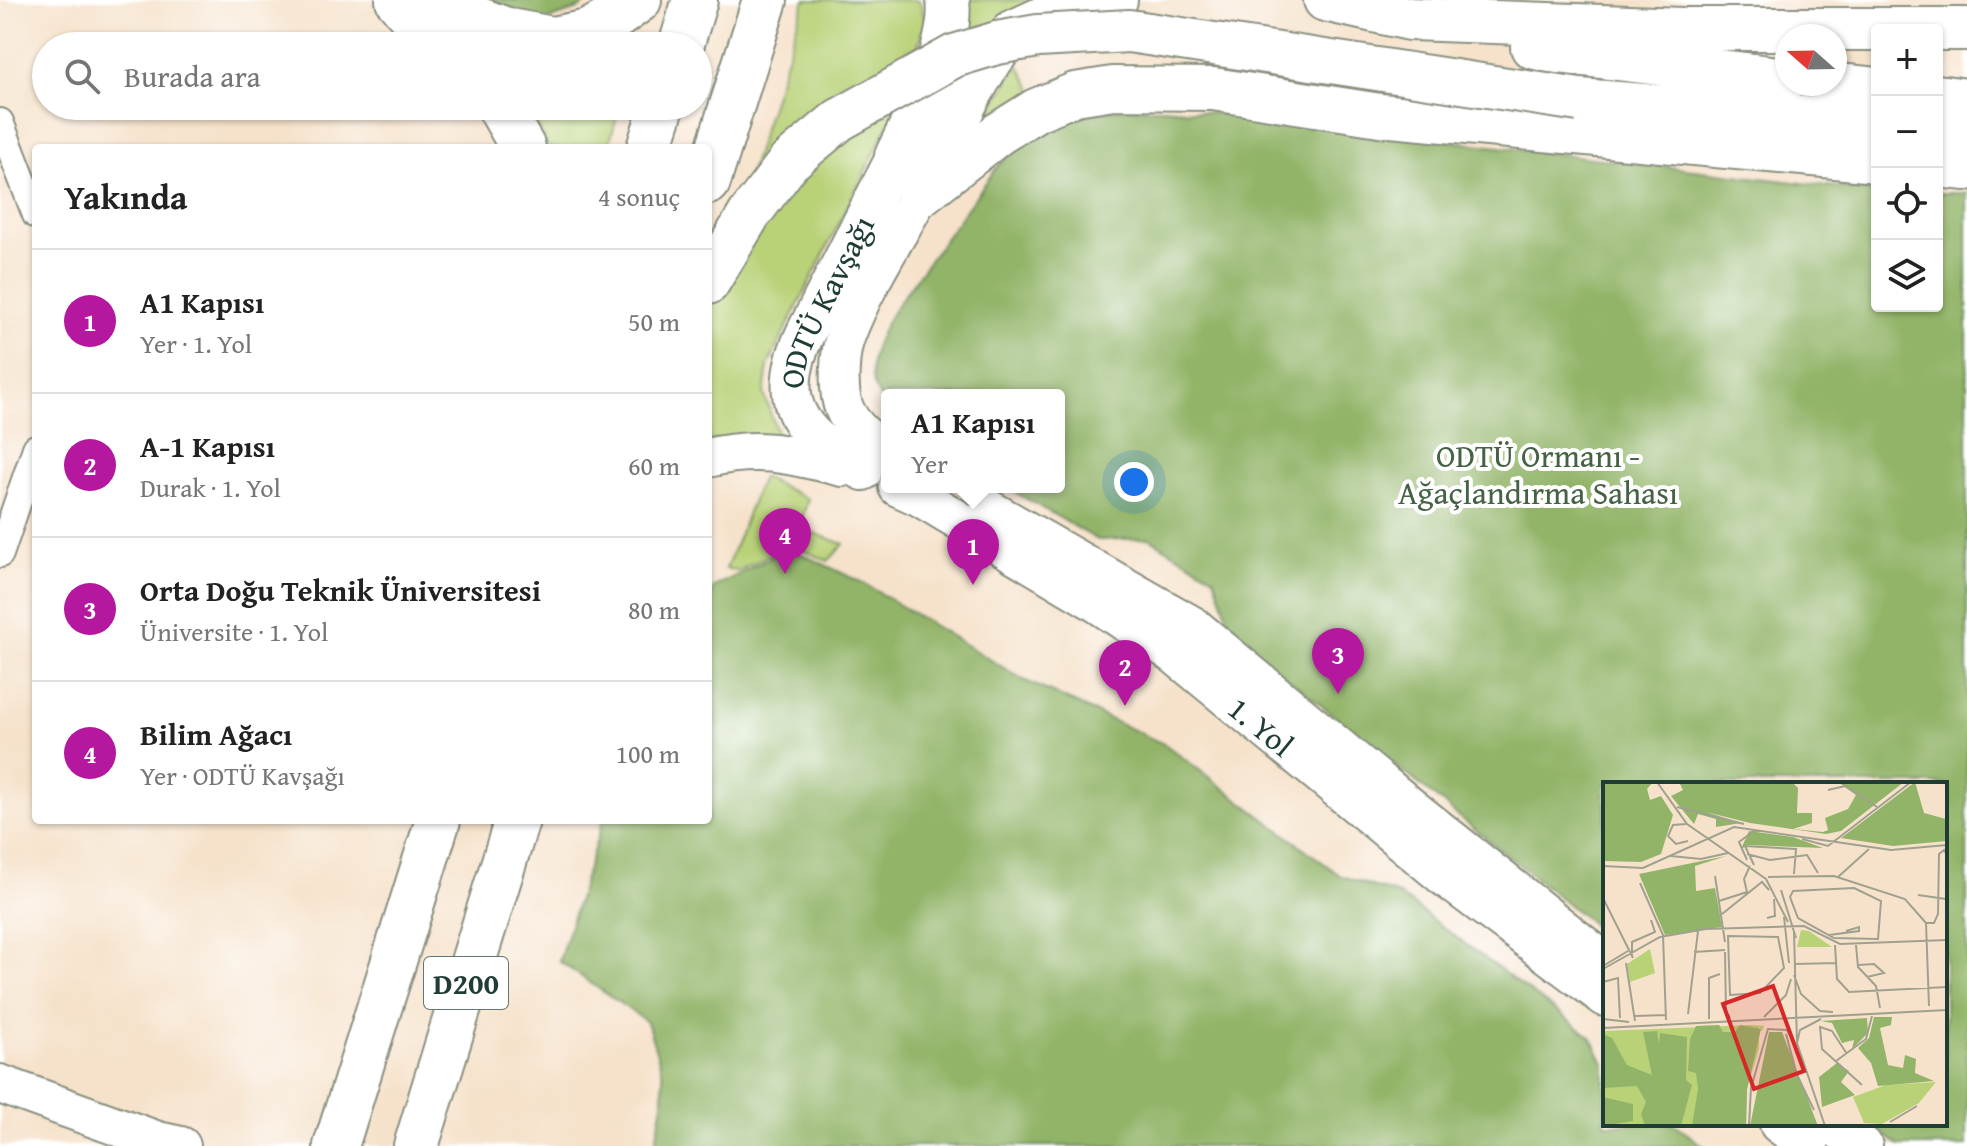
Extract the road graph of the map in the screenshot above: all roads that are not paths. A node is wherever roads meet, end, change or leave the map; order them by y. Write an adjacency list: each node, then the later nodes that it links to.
1 (398, 0): 11 (highway)
2 (448, 0): 12 (highway)
3 (639, 0): 13 (highway)
4 (695, 0): 14 (highway)
5 (765, 0): 31 (highway)
6 (948, 0): 28 (main road)
7 (1116, 0): 33 (main road)
8 (1325, 0): 9 (main road)
9 (1410, 19): 10 (main road); 15 (main road)
10 (1967, 29)
11 (425, 32)
12 (514, 32)
13 (588, 32)
14 (685, 32)
15 (1775, 78)
16 (1847, 86): 17 (main road)
17 (1871, 88)
18 (1943, 97): 19 (main road)
19 (1967, 100)
20 (507, 120): 26 (highway)
21 (658, 120): 27 (highway)
22 (0, 122): 34 (street)
23 (1871, 123): 35 (main road, bridge)
24 (1943, 128): 25 (main road)
25 (1967, 130)
26 (521, 144)
27 (650, 144)
28 (896, 156): 38 (main road, ODTÜ Kavşağı)
29 (1871, 160): 33 (main road)
30 (1943, 167): 32 (main road)
31 (712, 169)
32 (1967, 169)
33 (918, 197): 38 (main road, ODTÜ Kavşağı)
34 (32, 205)
35 (712, 276)
36 (712, 457): 38 (main road)
37 (32, 460): 41 (street)
38 (878, 463)
39 (911, 493): 42 (main road, 1. Yol)
40 (960, 493): 42 (main road)
41 (0, 554)
42 (1100, 589): 45 (main road, 1. Yol)
43 (437, 824): 52 (highway, D200)
44 (516, 824): 53 (highway, D200)
45 (1542, 932): 46 (main road, 1. Yol); 47 (main road, 1. Yol)
46 (1603, 961)
47 (1603, 995)
48 (0, 1084): 51 (main road)
49 (1782, 1126): 54 (main road)
50 (1834, 1126): 55 (main road)
51 (166, 1145)
52 (334, 1146)
53 (416, 1146)
54 (1809, 1146)
55 (1863, 1146)

